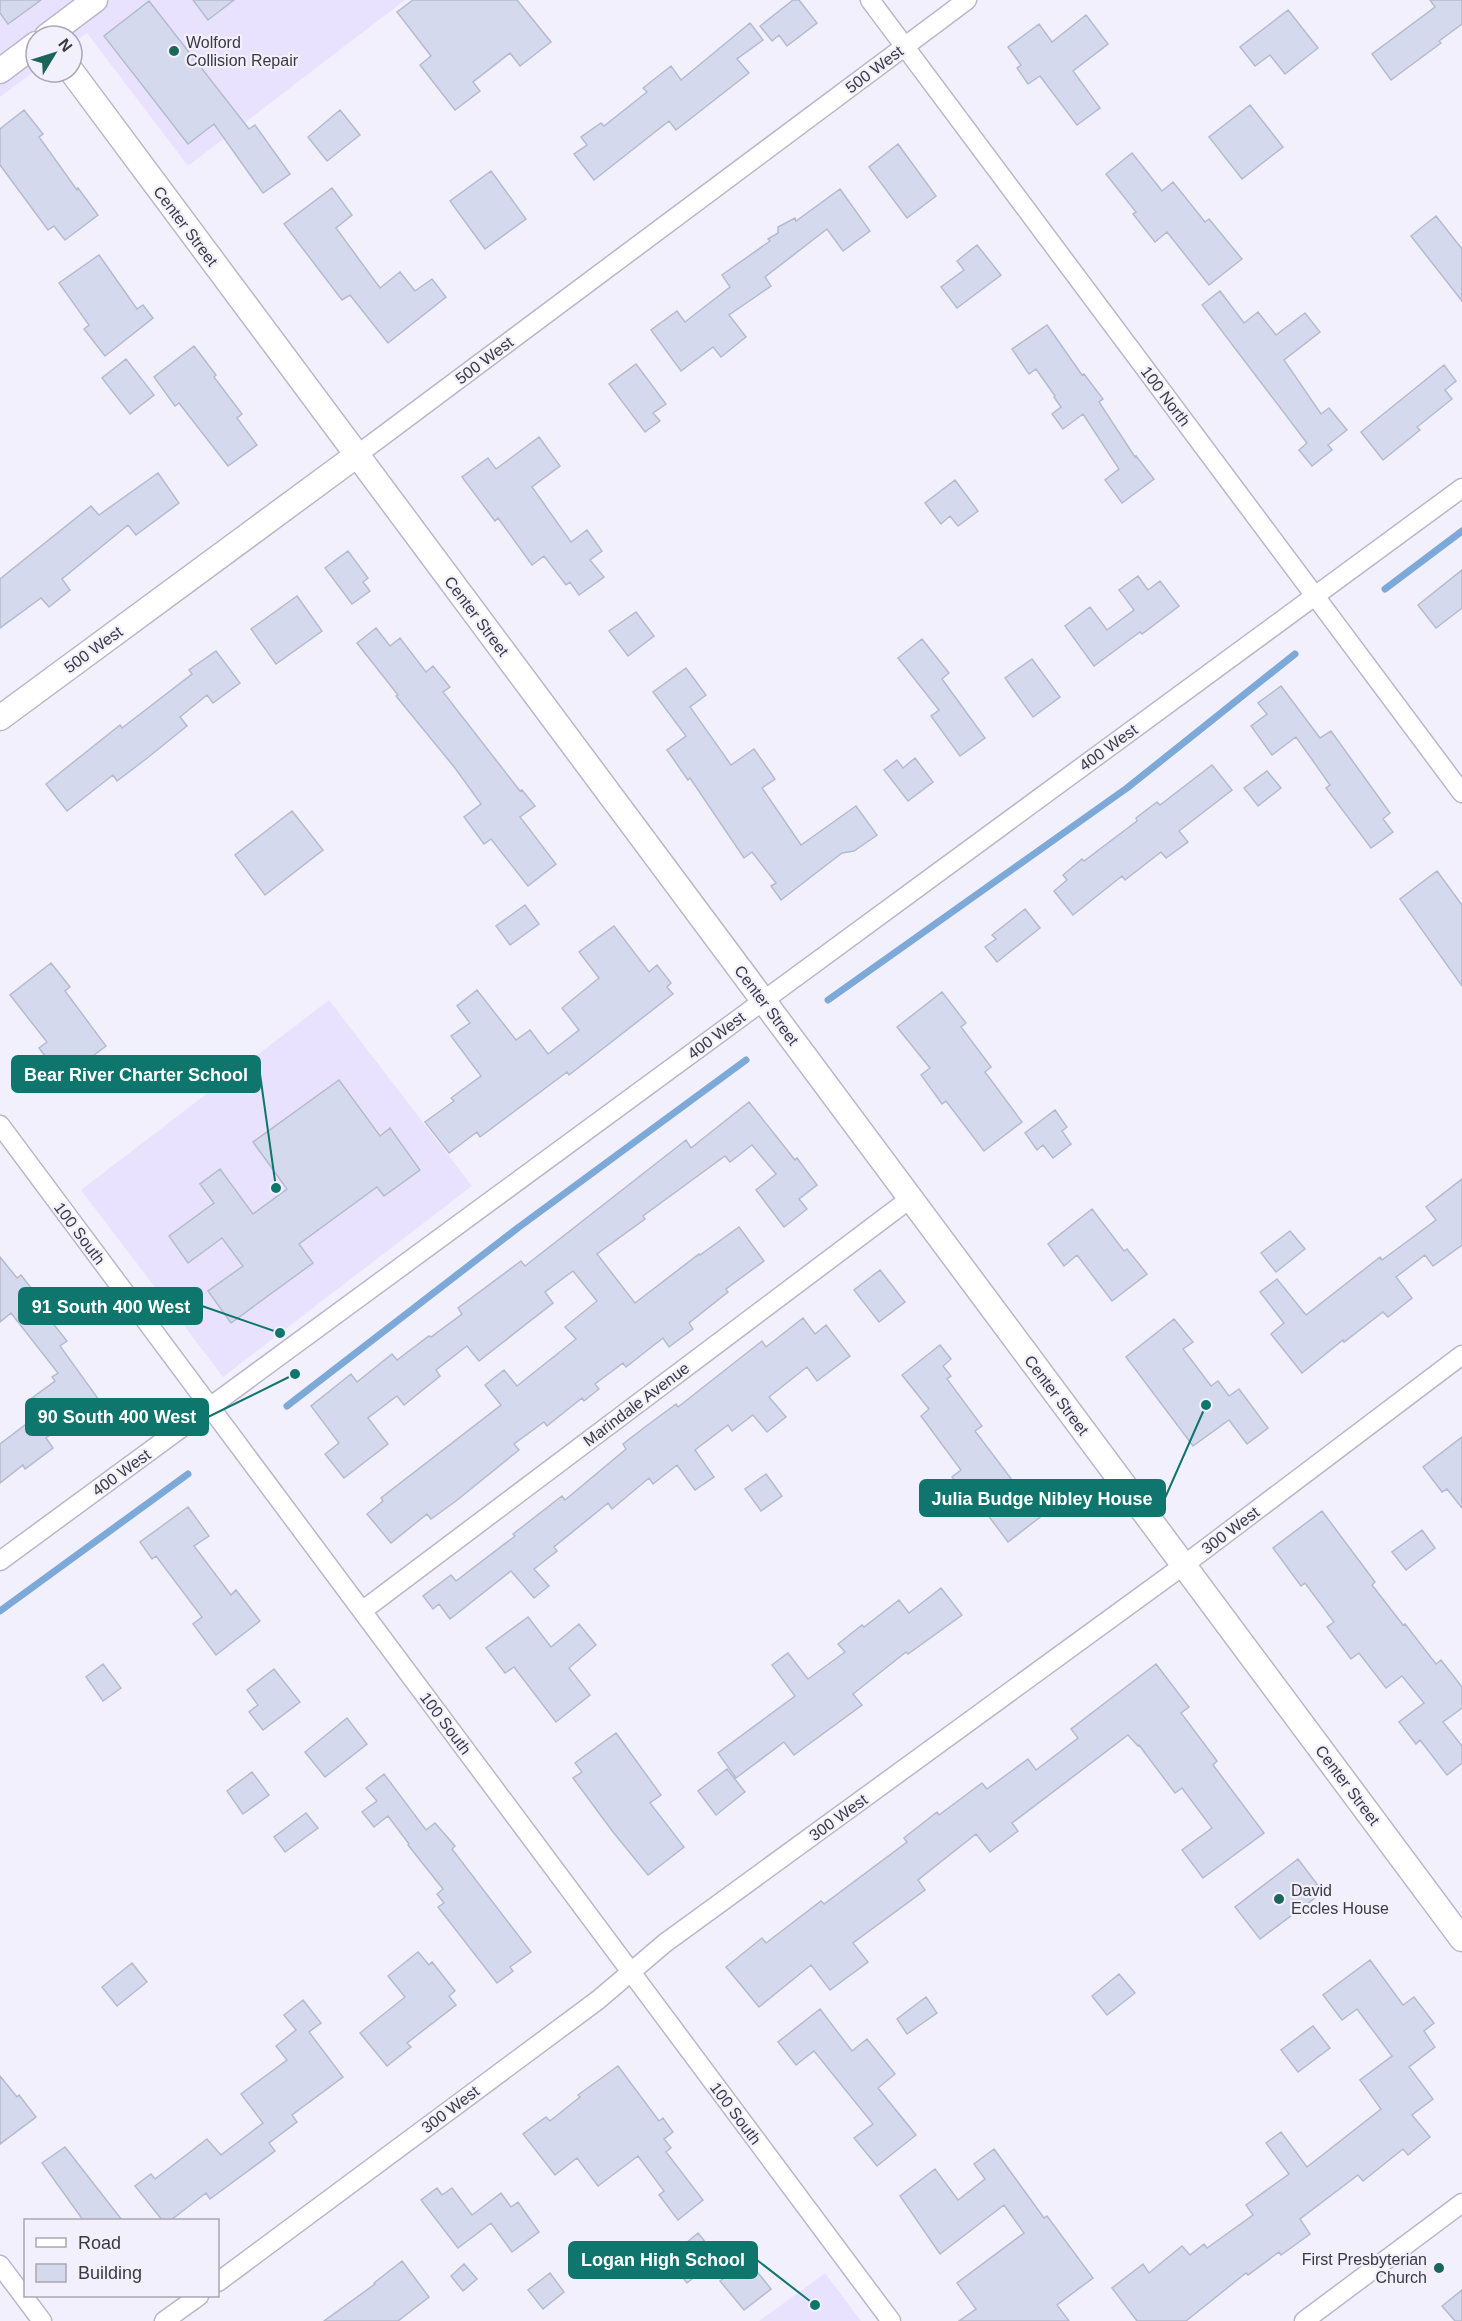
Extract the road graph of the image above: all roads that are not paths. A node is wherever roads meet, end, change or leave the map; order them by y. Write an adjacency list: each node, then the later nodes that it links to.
1 (95, 0): 4 (street)
2 (870, 0): 5 (street, 100 North)
3 (967, 0): 5 (street, 500 West)
4 (63, 24)
5 (904, 46): 9 (street, 500 West); 11 (street, 100 North)
6 (24, 53): 7 (street)
7 (0, 71)
8 (81, 84): 9 (street, Center Street)
9 (357, 455): 12 (street, 500 West); 14 (street, Center Street)
10 (1462, 488): 11 (street, 400 West)
11 (1315, 596): 13 (street, 100 North); 14 (street, 400 West)
12 (0, 718)
13 (1462, 793)
14 (763, 1000): 16 (street, Center Street); 18 (street, 400 West)
15 (0, 1125): 18 (street, 100 South)
16 (911, 1198): 20 (street, Center Street); 21 (street, Marindale Avenue)
17 (1462, 1355): 20 (street, 300 West)
18 (210, 1407): 19 (street, 400 West); 21 (street, 100 South)
19 (0, 1561)
20 (1184, 1565): 22 (street, Center Street); 23 (street, 300 West)
21 (362, 1611): 23 (street, 100 South)
22 (1462, 1939)
23 (630, 1971): 26 (street, 300 West); 30 (street, 100 South)
24 (1462, 2203): 31 (street)
25 (0, 2265): 28 (street)
26 (219, 2281)
27 (196, 2297): 29 (street)
28 (42, 2321)
29 (164, 2321)
30 (891, 2321)
31 (1304, 2321)

